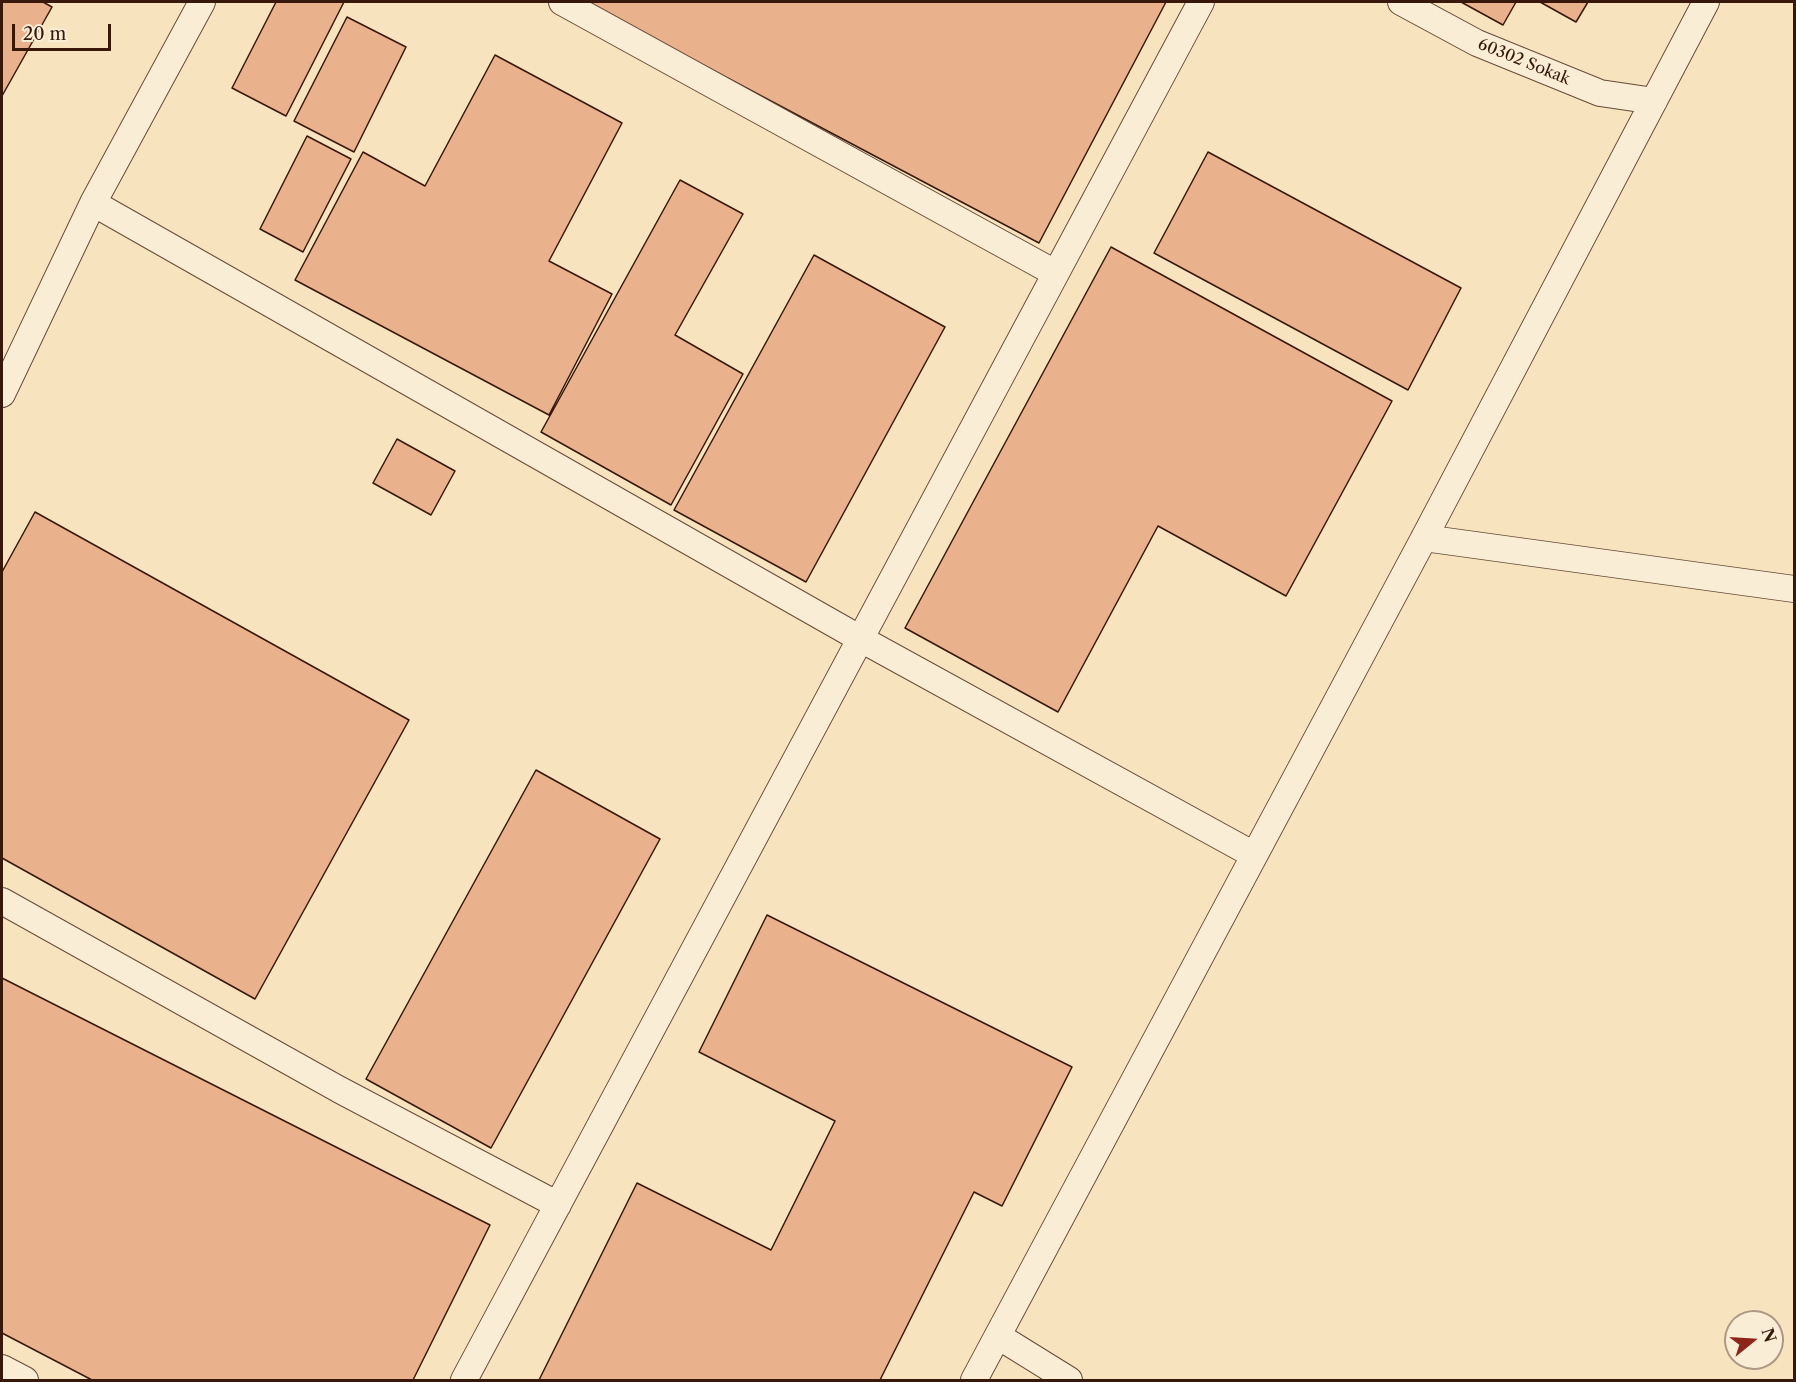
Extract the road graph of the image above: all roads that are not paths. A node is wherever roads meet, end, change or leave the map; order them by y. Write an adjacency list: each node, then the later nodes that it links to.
1 (202, 2): 7 (street)
2 (562, 2): 8 (street)
3 (1201, 2): 8 (street)
4 (1401, 2): 6 (street, 60302 Sokak)
5 (1706, 2): 6 (street)
6 (1653, 101): 10 (street)
7 (93, 203): 9 (street); 12 (street)
8 (1055, 273): 12 (street)
9 (2, 394)
10 (1424, 538): 11 (street); 13 (street)
11 (1794, 589)
12 (860, 638): 13 (street); 15 (street)
13 (1254, 855): 16 (street)
14 (2, 901): 15 (street)
15 (558, 1205): 19 (street)
16 (998, 1336): 20 (street); 21 (street)
17 (2, 1368): 18 (street)
18 (25, 1380)
19 (464, 1380)
20 (974, 1380)
21 (1069, 1380)

